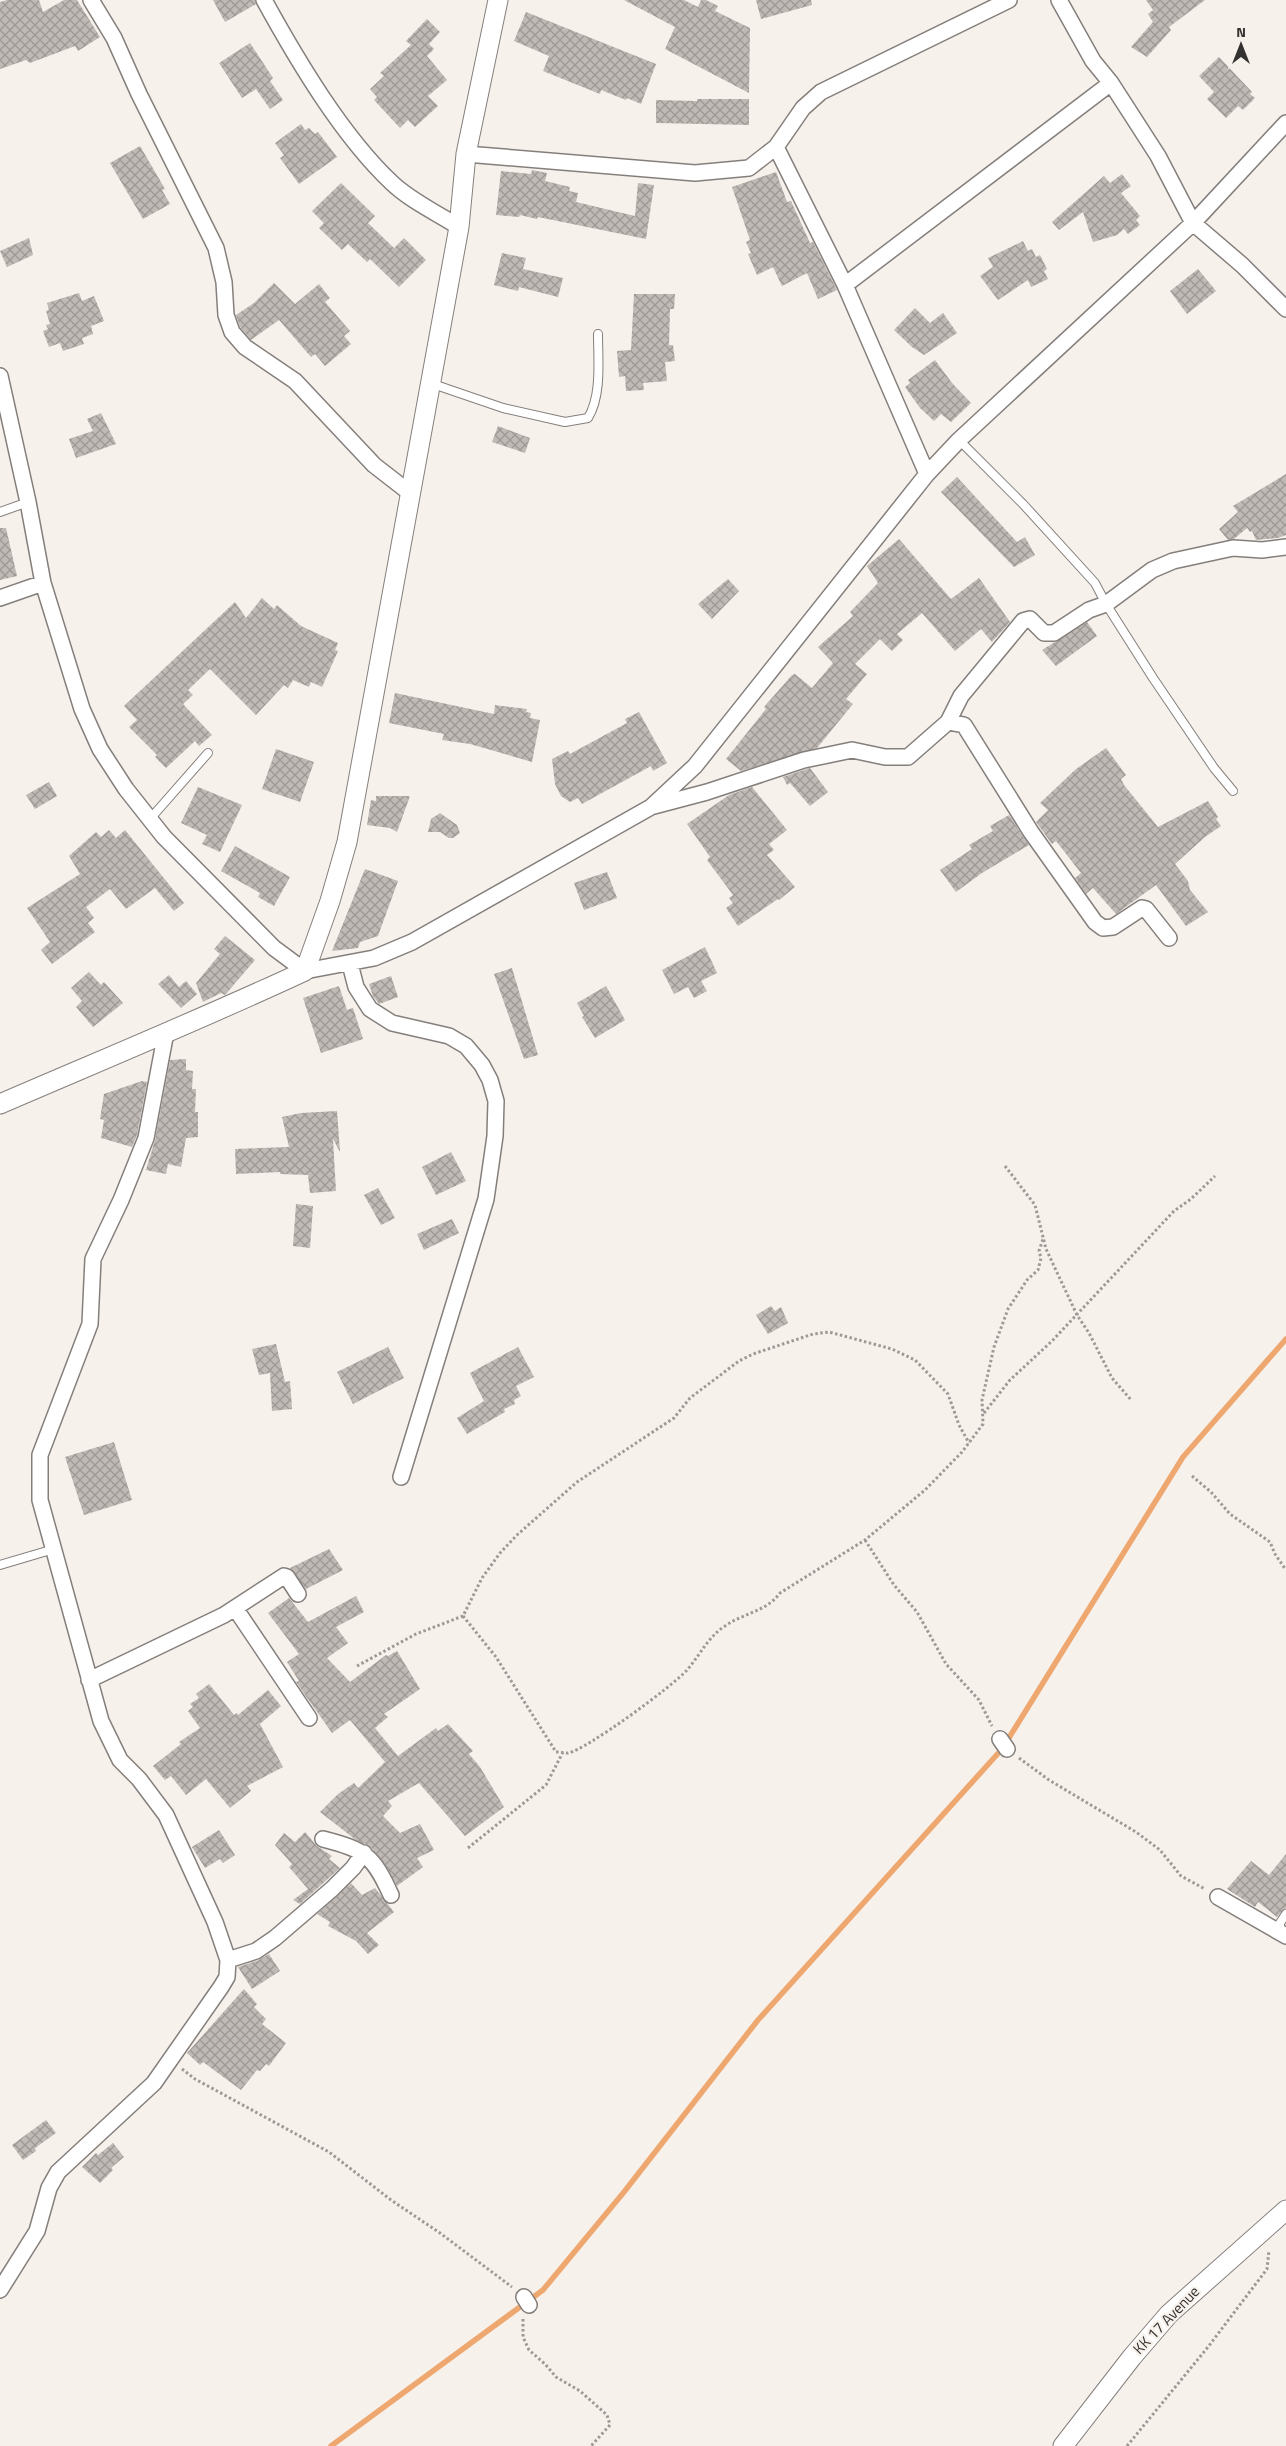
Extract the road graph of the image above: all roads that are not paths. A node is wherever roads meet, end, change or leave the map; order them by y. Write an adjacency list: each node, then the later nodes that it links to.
1 (91, 0): 19 (street)
2 (264, 0): 11 (street)
3 (498, 0): 9 (street)
4 (1009, 0): 8 (street)
5 (1060, 0): 6 (street)
6 (1111, 83): 10 (street); 12 (street)
7 (1286, 123): 10 (street)
8 (776, 147): 9 (street); 12 (street)
9 (466, 154): 11 (street)
10 (1193, 223): 13 (street); 17 (street)
11 (459, 227): 16 (street)
12 (845, 285): 18 (street)
13 (1286, 310)
14 (598, 334): 16 (lane)
15 (0, 376): 20 (street)
16 (430, 383): 19 (street)
17 (959, 440): 18 (street); 25 (lane)
18 (927, 474): 29 (street)
19 (410, 493): 33 (street)
20 (28, 502): 21 (lane); 23 (street)
21 (0, 512)
22 (1286, 547): 25 (street)
23 (43, 582): 24 (street); 30 (street)
24 (0, 598)
25 (1106, 604): 26 (street); 28 (lane)
26 (948, 722): 29 (street); 31 (street)
27 (208, 753): 30 (lane)
28 (1233, 792)
29 (651, 807): 32 (street)
30 (150, 819): 33 (street)
31 (1170, 938)
32 (350, 964): 33 (street); 36 (street)
33 (304, 971): 34 (street)
34 (166, 1032): 35 (street); 37 (street)
35 (0, 1104)
36 (402, 1477)
37 (54, 1548): 38 (lane); 41 (street)
38 (0, 1565)
39 (298, 1594): 40 (street)
40 (235, 1608): 41 (street); 42 (street)
41 (89, 1680): 49 (street)
42 (309, 1718)
43 (323, 1839): 44 (street)
44 (364, 1852): 45 (street); 49 (street)
45 (391, 1895)
46 (1218, 1897): 48 (street)
47 (1286, 1914): 48 (lane)
48 (1283, 1935)
49 (228, 1960): 51 (street)
50 (1279, 2216): 52 (street, KK 17 Avenue)
51 (0, 2290)
52 (1063, 2446)

